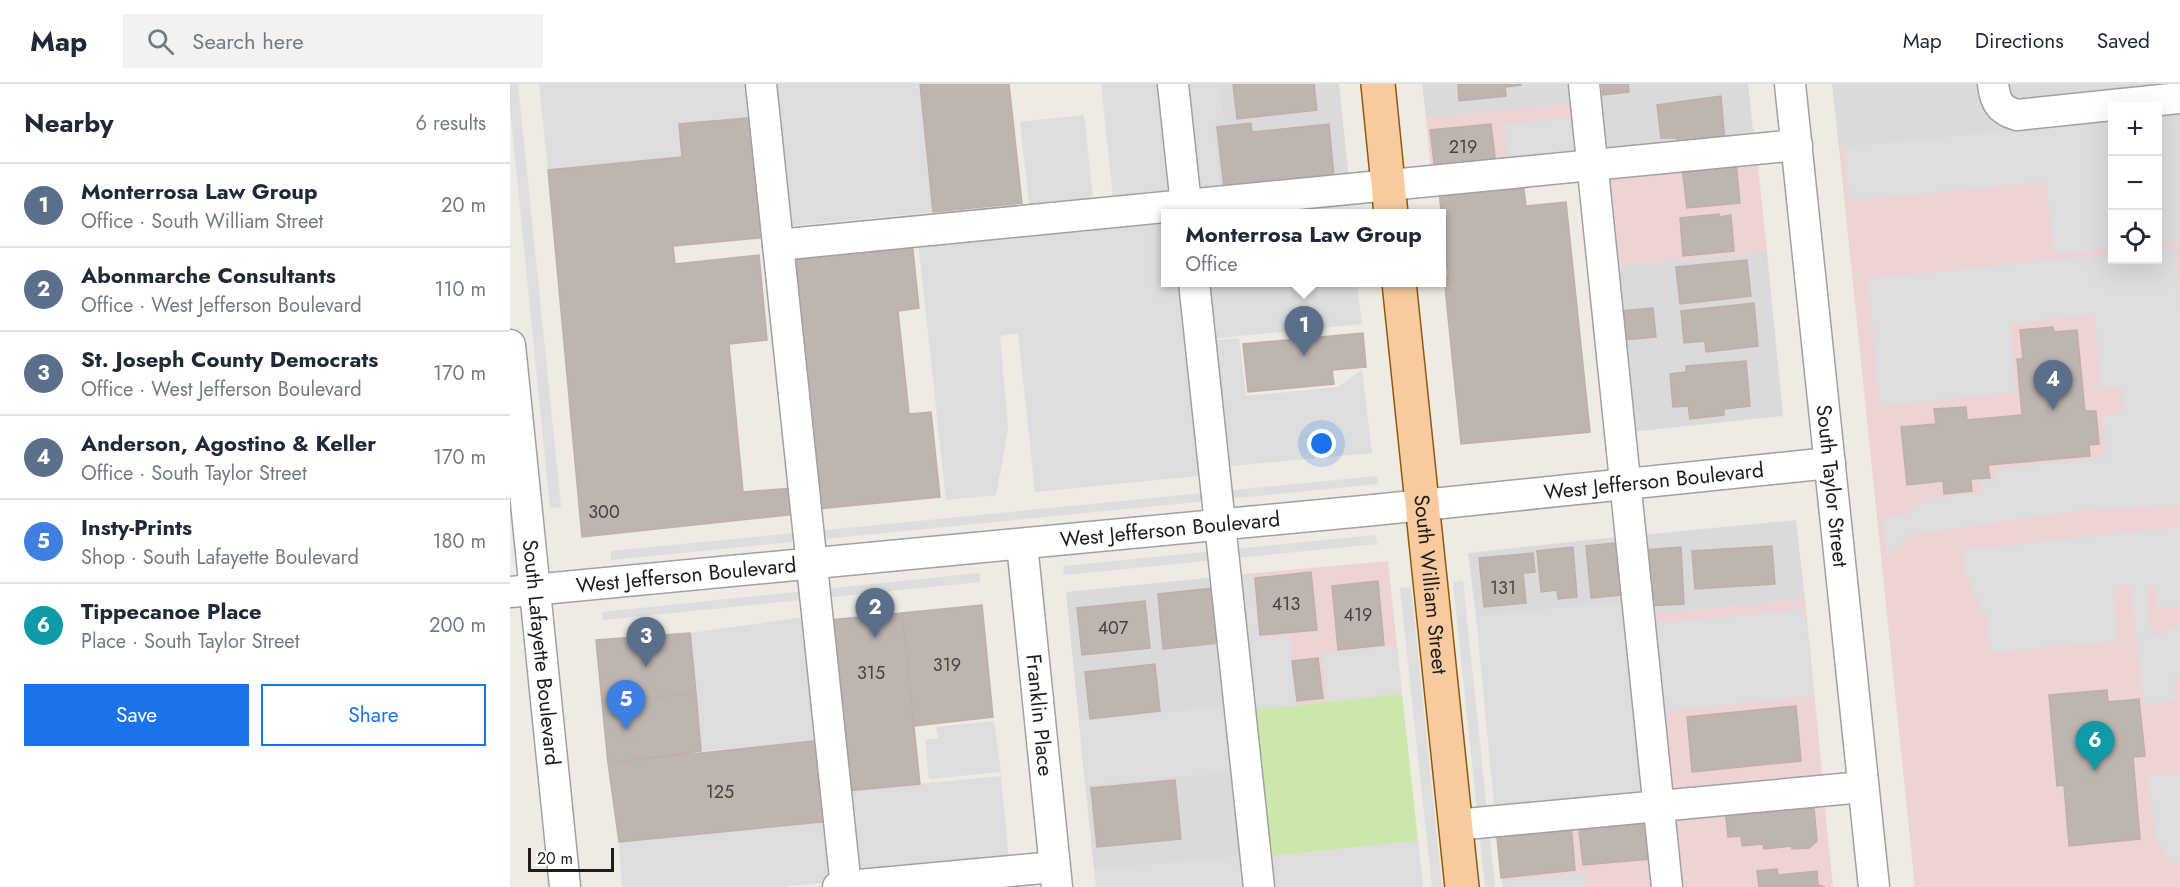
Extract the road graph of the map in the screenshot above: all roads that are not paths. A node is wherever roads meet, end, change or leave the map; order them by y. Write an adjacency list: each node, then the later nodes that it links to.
1 (762, 84): 13 (street)
2 (1173, 84): 11 (street)
3 (1378, 84): 10 (main road)
4 (1584, 84): 9 (street)
5 (1790, 84): 8 (street, South Taylor Street)
6 (1993, 84): 7 (street)
7 (2180, 98)
8 (1797, 145): 9 (street); 17 (street, South Taylor Street)
9 (1593, 165): 10 (street); 18 (street)
10 (1390, 199): 11 (street)
11 (1186, 209)
12 (1161, 211): 13 (street)
13 (778, 245): 22 (street)
14 (1195, 287): 20 (street)
15 (1400, 287): 19 (main road, South William Street)
16 (510, 345): 23 (street, South Lafayette Boulevard)
17 (1830, 463): 18 (street, West Jefferson Boulevard); 24 (street, South Taylor Street)
18 (1627, 485): 19 (street, West Jefferson Boulevard); 25 (street)
19 (1422, 505): 20 (street, West Jefferson Boulevard); 26 (main road, South William Street)
20 (1220, 525): 21 (street, West Jefferson Boulevard); 30 (street)
21 (1022, 544): 22 (street, West Jefferson Boulevard); 27 (street, Franklin Place)
22 (812, 562): 23 (street, West Jefferson Boulevard); 29 (street)
23 (522, 590): 28 (street, South Lafayette Boulevard)
24 (1863, 787): 25 (street); 33 (street, South Taylor Street)
25 (1660, 806): 26 (street); 32 (street)
26 (1455, 825): 31 (main road, South William Street)
27 (1056, 877): 29 (street)
28 (565, 887)
29 (844, 887)
30 (1259, 887)
31 (1462, 887)
32 (1667, 887)
33 (1874, 887)

